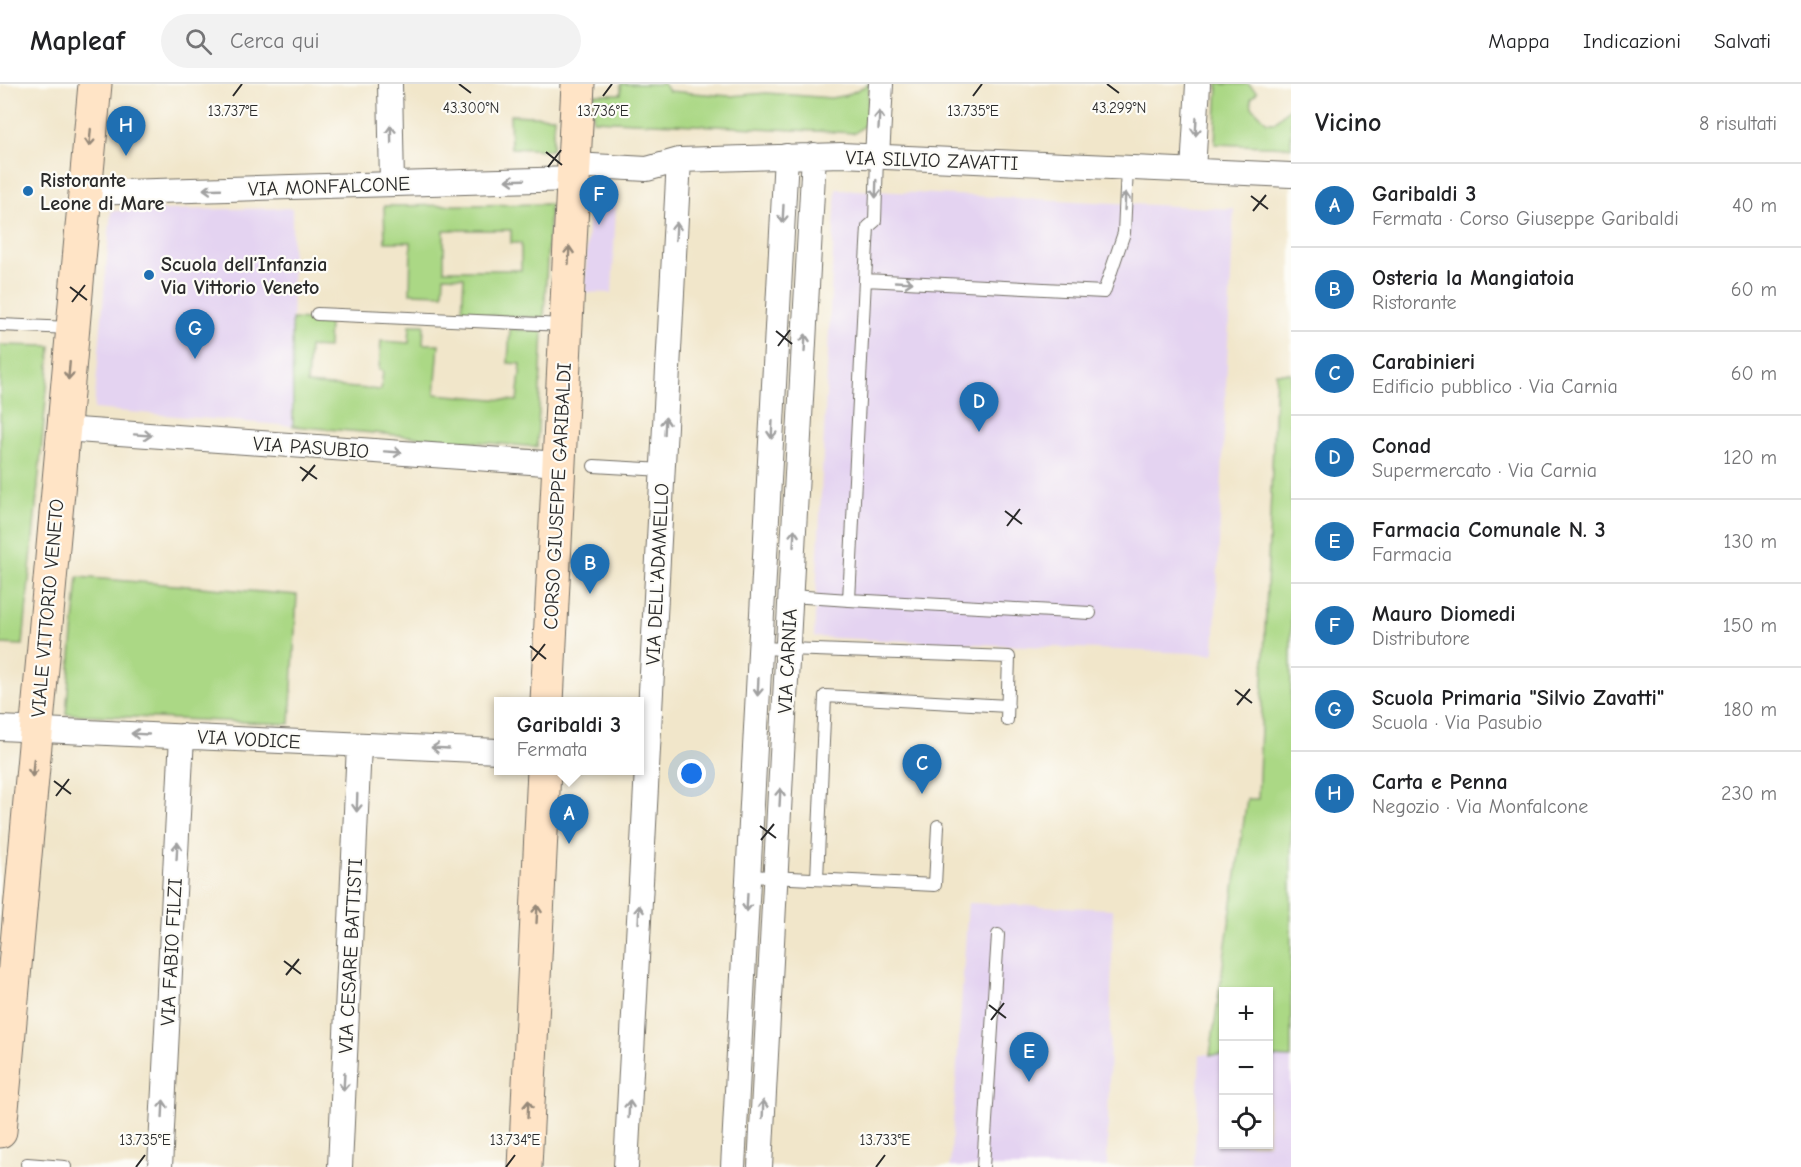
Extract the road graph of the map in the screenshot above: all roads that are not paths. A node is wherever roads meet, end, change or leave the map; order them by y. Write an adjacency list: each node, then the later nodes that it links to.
1 (95, 84): 15 (street, VIALE VITTORIO VENETO, one-way to 15)
2 (390, 84): 14 (street, one-way to 2)
3 (578, 84): 12 (street, CORSO GIUSEPPE GARIBALDI)
4 (881, 84): 8 (street, one-way to 4)
5 (1198, 84): 11 (street, one-way to 11)
6 (786, 156): 7 (street, VIA SILVIO ZAVATTI); 9 (street, VIA SILVIO ZAVATTI); 21 (street, VIA CARNIA, one-way to 21)
7 (814, 156): 8 (street, VIA SILVIO ZAVATTI); 21 (street, VIA CARNIA, one-way to 7)
8 (877, 157): 10 (street, VIA SILVIO ZAVATTI); 16 (lane, one-way to 16)
9 (680, 160): 12 (street, VIA SILVIO ZAVATTI); 25 (street, VIA DELL'ADAMELLO, one-way to 9)
10 (1127, 168): 11 (street, VIA SILVIO ZAVATTI); 16 (lane, one-way to 10)
11 (1193, 171): 13 (street, VIA SILVIO ZAVATTI)
12 (573, 172): 14 (street, VIA MONFALCONE, one-way to 14); 19 (street, CORSO GIUSEPPE GARIBALDI, one-way to 12)
13 (1291, 175)
14 (392, 184): 15 (street, VIA MONFALCONE, one-way to 15)
15 (85, 193): 20 (street, VIALE VITTORIO VENETO)
16 (865, 280): 28 (lane)
17 (317, 314): 19 (lane)
18 (0, 325): 20 (lane)
19 (566, 326): 23 (street, CORSO GIUSEPPE GARIBALDI)
20 (73, 328): 22 (street, VIALE VITTORIO VENETO, one-way to 22)
21 (788, 387): 26 (street, VIA CARNIA)
22 (63, 429): 23 (street, VIA PASUBIO, one-way to 23); 36 (street, VIALE VITTORIO VENETO)
23 (559, 464): 32 (street, CORSO GIUSEPPE GARIBALDI)
24 (594, 466): 25 (lane)
25 (663, 470): 39 (street, VIA DELL'ADAMELLO)
26 (778, 571): 27 (street, VIA CARNIA); 30 (street, VIA CARNIA)
27 (791, 596): 28 (lane); 31 (street, VIA CARNIA)
28 (849, 600): 29 (lane)
29 (1090, 613)
30 (760, 648): 31 (lane); 44 (street, VIA CARNIA, one-way to 44)
31 (788, 649): 33 (lane); 45 (street, VIA CARNIA, one-way to 31)
32 (548, 697)
33 (1008, 706): 34 (lane); 46 (lane)
34 (1007, 720)
35 (0, 728): 36 (street, VIA VODICE)
36 (36, 729): 37 (street, VIA VODICE, one-way to 36); 50 (street, VIALE VITTORIO VENETO, one-way to 50)
37 (182, 736): 38 (street, VIA VODICE); 53 (street, VIA FABIO FILZI, one-way to 37)
38 (359, 744): 40 (street, VIA VODICE, one-way to 38); 54 (street, VIA CESARE BATTISTI, one-way to 54)
39 (644, 744)
40 (494, 751)
41 (544, 775): 55 (street, one-way to 41)
42 (642, 775): 56 (street, VIA DELL'ADAMELLO, one-way to 42)
43 (938, 826): 46 (lane)
44 (748, 876): 45 (lane); 48 (street, VIA CARNIA, one-way to 48)
45 (776, 877): 46 (lane); 49 (street, VIA CARNIA)
46 (817, 879)
47 (998, 935): 59 (lane)
48 (739, 1044): 49 (lane); 57 (street, VIA CARNIA)
49 (766, 1046): 58 (street, VIA CARNIA, one-way to 49)
50 (0, 1131)
51 (27, 1164): 52 (lane)
52 (65, 1167)
53 (160, 1167)
54 (340, 1167)
55 (525, 1167)
56 (626, 1167)
57 (732, 1167)
58 (760, 1167)
59 (983, 1167)

